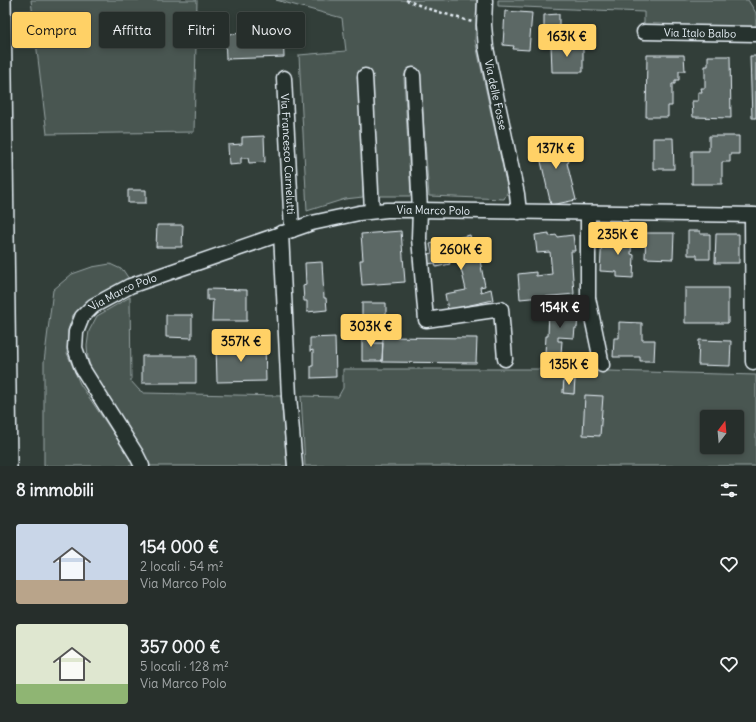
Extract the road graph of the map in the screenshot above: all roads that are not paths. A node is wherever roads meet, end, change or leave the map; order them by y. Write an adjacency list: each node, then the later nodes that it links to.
1 (0, 0): 17 (highway)
2 (485, 0): 10 (street, Via delle Fosse)
3 (644, 32): 4 (street, Via Italo Balbo)
4 (756, 34)
5 (413, 75): 8 (street)
6 (365, 76): 9 (street)
7 (284, 78): 13 (street, Via Francesco Carnelutti)
8 (420, 210): 9 (street, Via Marco Polo); 10 (street, Via Marco Polo); 14 (street)
9 (372, 211): 13 (street, Via Marco Polo)
10 (519, 212): 11 (street, Via Marco Polo)
11 (588, 213): 12 (street, Via Marco Polo); 16 (street)
12 (754, 215): 15 (street, Via Marco Polo)
13 (287, 232): 18 (street, Via Marco Polo); 19 (street)
14 (505, 359)
15 (753, 362)
16 (602, 365)
17 (6, 466)
18 (142, 466)
19 (295, 466)

